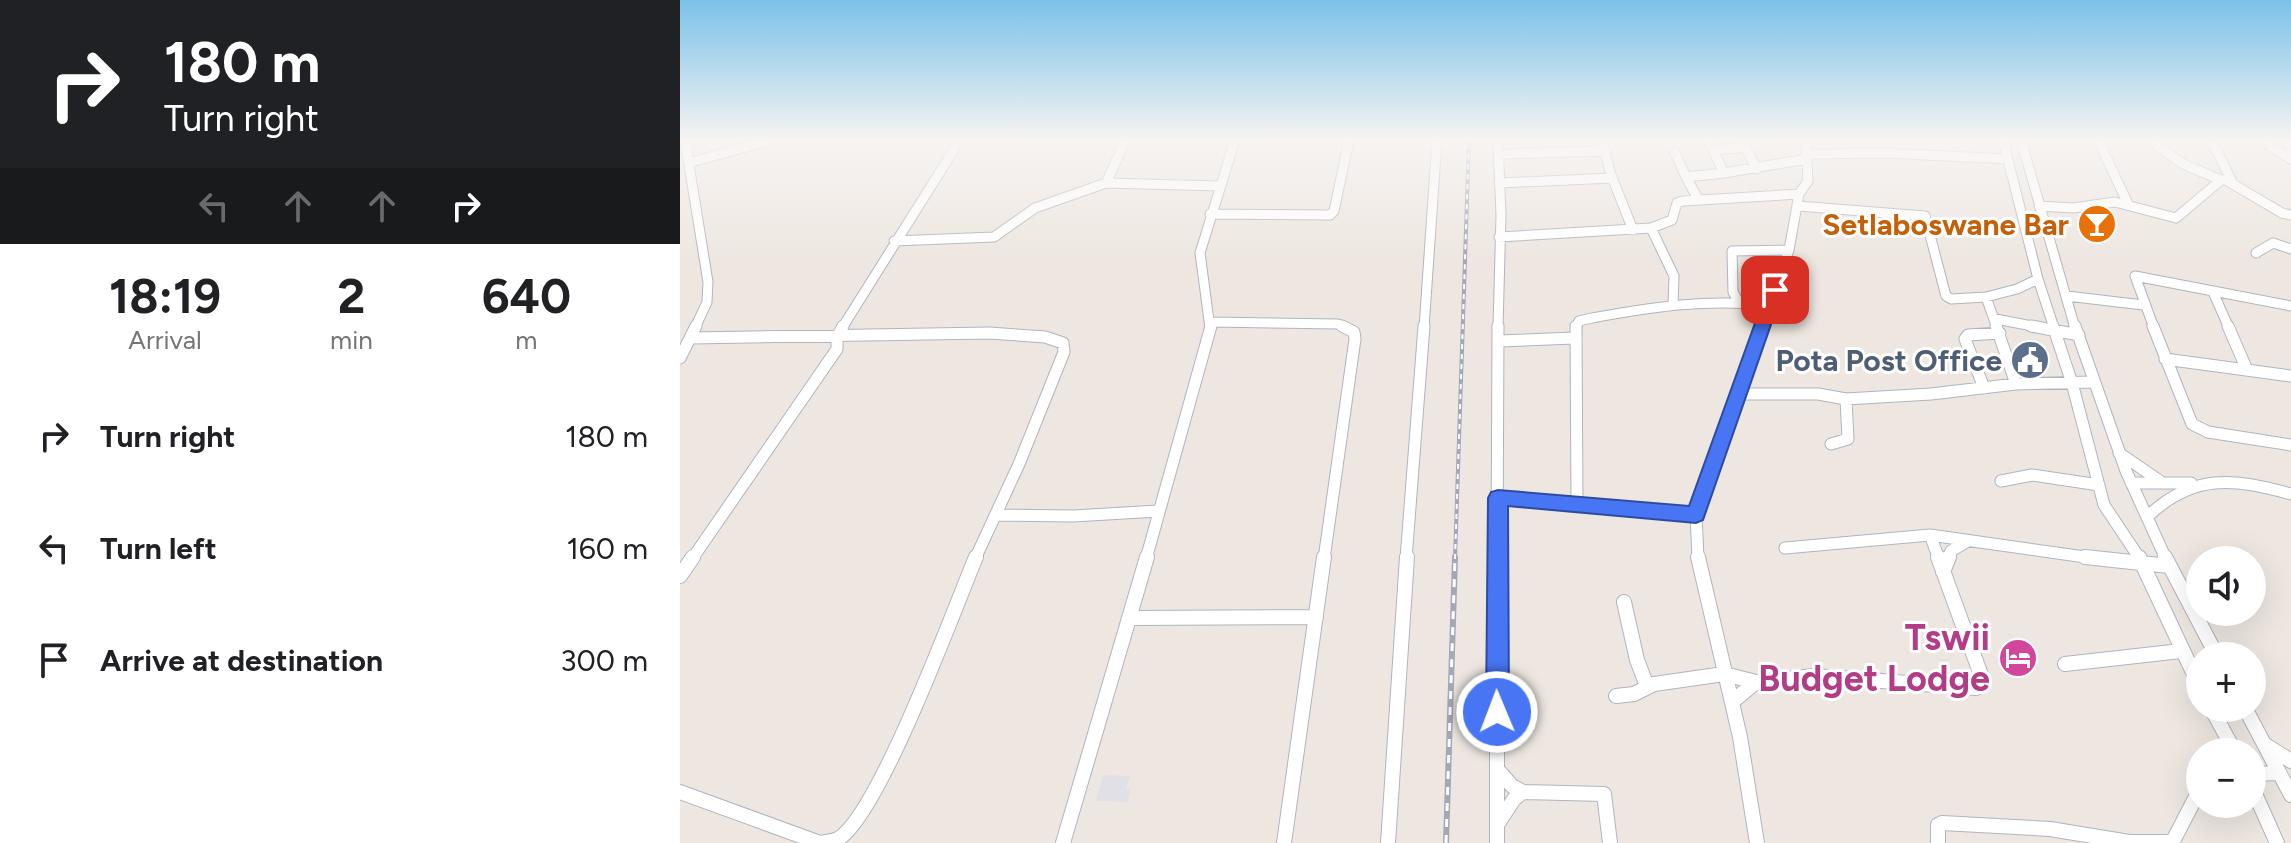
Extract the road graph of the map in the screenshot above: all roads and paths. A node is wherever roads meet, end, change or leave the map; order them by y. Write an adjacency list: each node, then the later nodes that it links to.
1 (691, 179): 49 (street)
2 (934, 179): 30 (street)
3 (1108, 179): 17 (street)
4 (1222, 179): 20 (street)
5 (1341, 179): 25 (street)
6 (1434, 179): 111 (street)
7 (1499, 179): 18 (street)
8 (1582, 179): 18 (street)
9 (1613, 179): 28 (street)
10 (1687, 179): 21 (street)
11 (1808, 179): 22 (street)
12 (2012, 179): 34 (street)
13 (2032, 179): 24 (street)
14 (2116, 179): 23 (street)
15 (2231, 179): 19 (street)
16 (2221, 180): 19 (street); 23 (street)
17 (1106, 183): 20 (street); 30 (street)
18 (1499, 183): 29 (street)
19 (2233, 183): 26 (street)
20 (1220, 186): 25 (street)
21 (1698, 199): 22 (street); 27 (street)
22 (1798, 200): 32 (street); 37 (street)
23 (2128, 204): 24 (street)
24 (2039, 206): 36 (street)
25 (1210, 214): 44 (street)
26 (2290, 216)
27 (1651, 228): 28 (street); 39 (street)
28 (1633, 230): 29 (street)
29 (1499, 237): 51 (street)
30 (894, 241): 48 (street)
31 (2291, 249): 33 (street)
32 (1789, 250): 38 (street); 41 (street)
33 (2256, 253)
34 (2038, 279): 37 (street); 45 (street)
35 (2213, 292): 40 (street); 42 (street); 54 (street)
36 (2067, 296): 40 (street); 47 (street)
37 (1986, 297): 43 (street)
38 (1738, 301): 39 (street); 41 (street)
39 (1673, 304): 50 (street)
40 (2143, 305): 53 (street)
41 (1770, 306): 60 (street)
42 (2291, 306)
43 (1996, 319): 45 (street); 46 (street)
44 (1212, 322): 73 (street); 85 (street)
45 (2055, 330): 47 (street); 57 (street)
46 (2000, 333): 58 (street); 59 (street)
47 (2079, 335): 56 (street)
48 (837, 337): 49 (street); 75 (street); 83 (street)
49 (691, 338): 52 (street)
50 (1574, 338): 51 (street); 72 (street)
51 (1500, 341): 71 (street)
52 (680, 358)
53 (2165, 359): 54 (street); 63 (street)
54 (2247, 370): 55 (street)
55 (2291, 376)
56 (2092, 382): 57 (street); 64 (street)
57 (2072, 383): 58 (street); 69 (street)
58 (2016, 384): 59 (street)
59 (1984, 388): 61 (street)
60 (1740, 394): 61 (street); 74 (street)
61 (1846, 399): 62 (street)
62 (1831, 444)
63 (2291, 445)
64 (2119, 453): 66 (street); 68 (street)
65 (2001, 481): 69 (street)
66 (2131, 483): 68 (street); 76 (street)
67 (2195, 483): 68 (street); 70 (street); 76 (street)
68 (2164, 484)
69 (2099, 485): 80 (street)
70 (2291, 494)
71 (1498, 498): 72 (street); 99 (street)
72 (1577, 506): 74 (street)
73 (1158, 511): 75 (street); 86 (street)
74 (1696, 514): 91 (street)
75 (997, 515): 102 (street)
76 (2147, 517): 81 (street)
77 (1930, 535): 78 (street); 79 (street); 82 (street)
78 (1973, 539): 80 (street); 82 (street)
79 (1785, 548)
80 (2144, 565): 81 (street); 88 (street)
81 (2169, 566): 87 (street)
82 (1943, 572): 92 (street)
83 (680, 576)
84 (1624, 602): 93 (street)
85 (1316, 617): 86 (street); 110 (street)
86 (1130, 618): 109 (street)
87 (2210, 642)
88 (2181, 651): 89 (street); 90 (street)
89 (2186, 660)
90 (2065, 664)
91 (1724, 674): 92 (street); 93 (street); 95 (street)
92 (1756, 682): 95 (street)
93 (1647, 686): 94 (street)
94 (1616, 696)
95 (1732, 702): 114 (street)
96 (2266, 745): 98 (street)
97 (2266, 748): 101 (street)
98 (2291, 761)
99 (1498, 770): 103 (street); 107 (street)
100 (2266, 773): 101 (street)
101 (2279, 773): 104 (street)
102 (680, 792)
103 (1523, 792): 107 (street); 113 (street)
104 (2291, 795)
105 (2186, 816): 108 (street)
106 (2266, 818): 116 (street)
107 (1498, 824): 112 (street)
108 (2172, 842): 115 (street)
109 (1063, 843)
110 (1284, 843)
111 (1388, 843)
112 (1497, 843)
113 (1610, 843)
114 (1757, 843)
115 (1938, 843)
116 (2277, 843)

